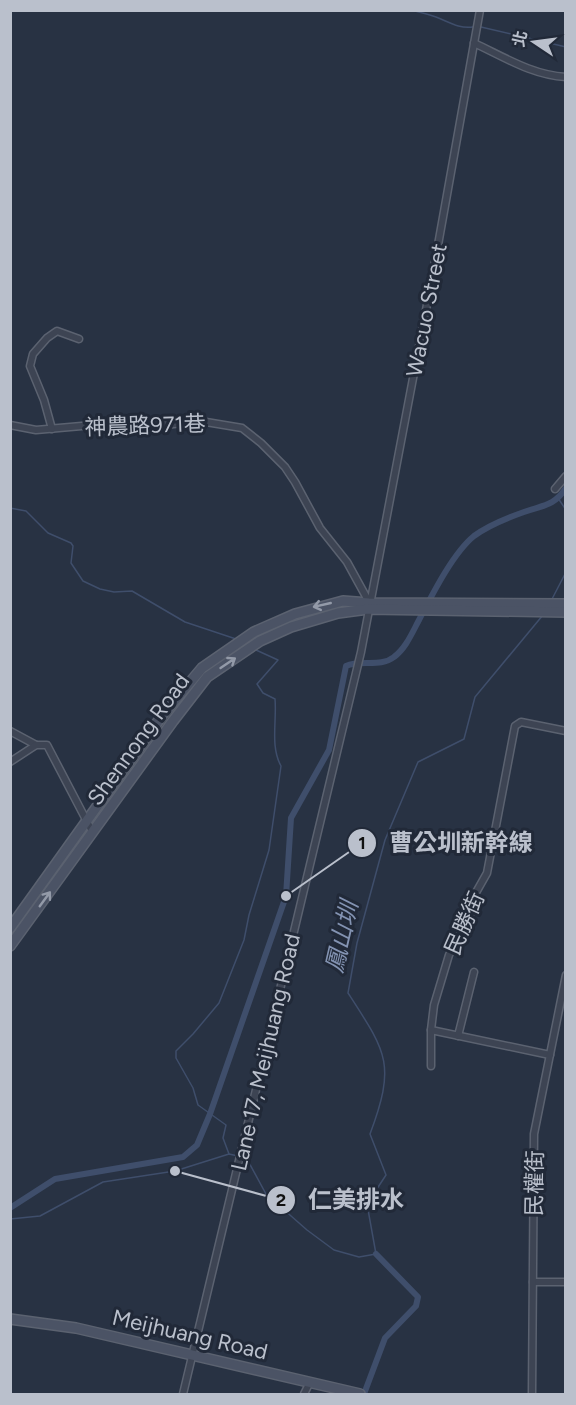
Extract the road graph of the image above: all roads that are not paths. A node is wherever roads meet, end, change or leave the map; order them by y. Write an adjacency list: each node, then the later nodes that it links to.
1 (480, 10): 2 (street, Wacuo Street)
2 (474, 43): 3 (street); 10 (street, Wacuo Street)
3 (566, 76)
4 (79, 339): 6 (street)
5 (10, 425): 6 (street, 神農路971巷)
6 (52, 429): 10 (street, 神農路971巷)
7 (566, 476): 8 (street)
8 (555, 489)
9 (566, 604): 11 (street)
10 (368, 606): 11 (street, Shennong Road); 17 (street, Shennong Road, one-way to 17); 18 (street, Shennong Road, one-way to 10); 30 (street, Lane 17, Meijhuang Road)
11 (379, 606): 12 (street)
12 (566, 612)
13 (566, 730): 23 (street, 民勝街)
14 (10, 731): 15 (street)
15 (36, 745): 16 (street); 17 (street)
16 (10, 762)
17 (87, 822): 18 (street); 19 (street, Shennong Road)
18 (93, 833): 20 (street, Shennong Road, one-way to 18)
19 (10, 928)
20 (10, 946)
21 (474, 972): 24 (street)
22 (566, 975): 25 (street, 民權街)
23 (431, 1030): 24 (street); 26 (street, 民勝街)
24 (458, 1036): 25 (street)
25 (550, 1055): 27 (street, 民權街)
26 (431, 1066)
27 (533, 1282): 28 (street); 35 (street, 民權街)
28 (566, 1282)
29 (10, 1319): 30 (street, Meijhuang Road)
30 (193, 1355): 31 (street, Meijhuang Road); 33 (street, Lane 17, Meijhuang Road)
31 (310, 1381): 32 (street, Meijhuang Road); 34 (street)
32 (357, 1394)
33 (183, 1395)
34 (304, 1395)
35 (532, 1395)

